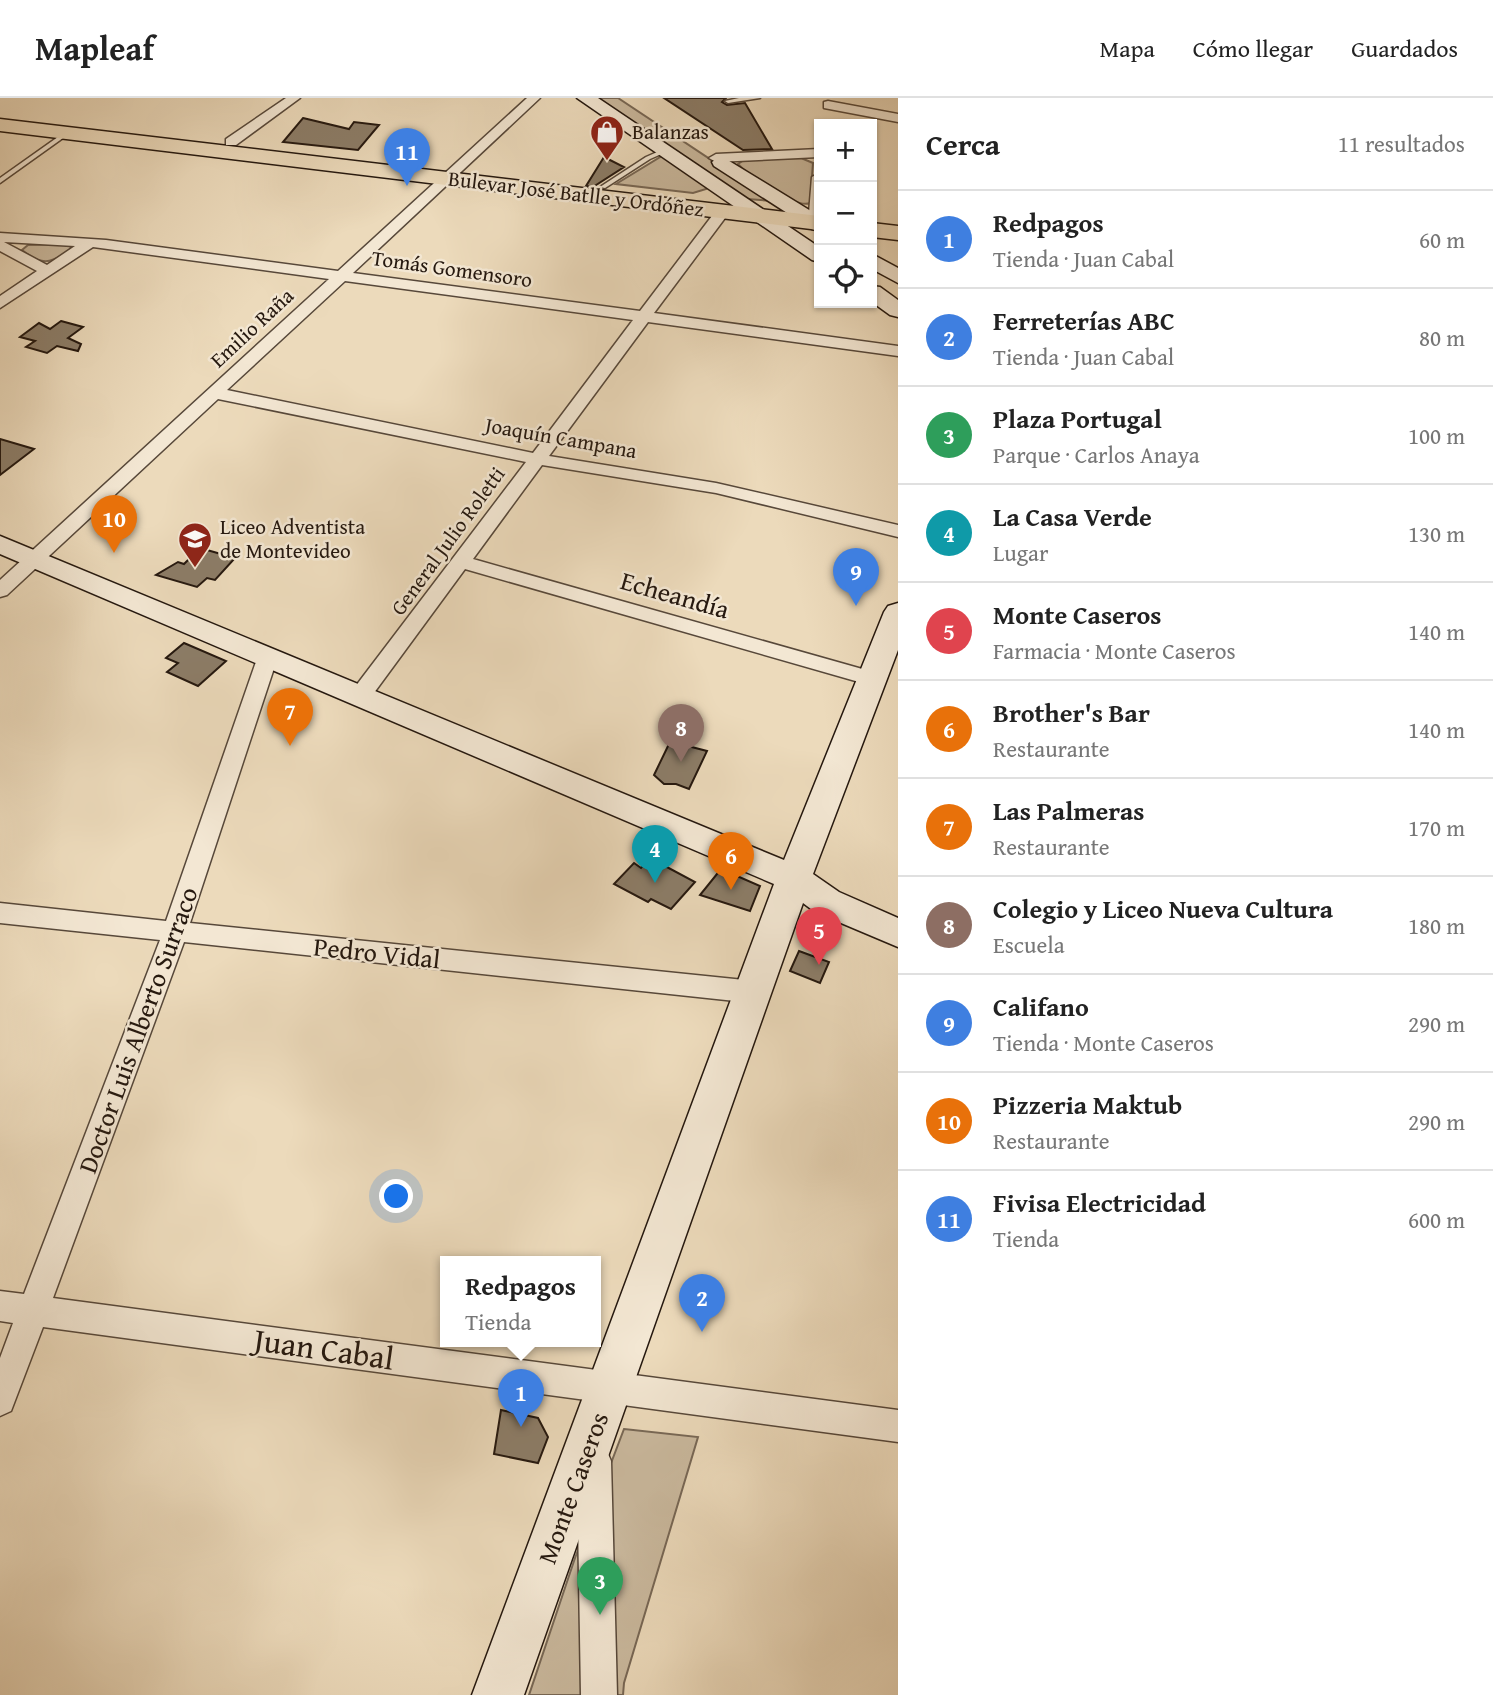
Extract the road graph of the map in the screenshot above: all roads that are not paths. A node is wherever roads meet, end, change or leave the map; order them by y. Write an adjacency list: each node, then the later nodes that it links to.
1 (294, 98): 11 (street)
2 (534, 98): 15 (street, Emilio Raña)
3 (586, 98): 12 (street)
4 (757, 98): 5 (lane)
5 (728, 100)
6 (828, 106): 8 (street)
7 (0, 115): 11 (main road, Bulevar José Batlle y Ordóñez)
8 (898, 118)
9 (0, 125): 10 (main road, Bulevar José Batlle y Ordóñez)
10 (67, 133): 15 (main road, Bulevar José Batlle y Ordóñez); 16 (lane)
11 (231, 142): 15 (main road, Bulevar José Batlle y Ordóñez)
12 (664, 151): 17 (lane); 18 (street)
13 (814, 153): 14 (street)
14 (710, 154): 19 (street)
15 (451, 174): 17 (main road, Bulevar José Batlle y Ordóñez); 18 (main road, Bulevar José Batlle y Ordóñez); 30 (street, Emilio Raña)
16 (0, 181)
17 (603, 187): 18 (main road, Bulevar José Batlle y Ordóñez)
18 (741, 210): 19 (main road, Bulevar José Batlle y Ordóñez); 27 (street); 35 (street, General Julio Roletti)
19 (814, 218)
20 (877, 220): 21 (main road)
21 (898, 222)
22 (877, 231): 23 (main road)
23 (898, 233)
24 (0, 237): 25 (street, Tomás Gomensoro)
25 (88, 244): 29 (street); 30 (street, Tomás Gomensoro)
26 (0, 245): 29 (street)
27 (814, 254)
28 (877, 263): 31 (street)
29 (48, 271): 33 (street)
30 (341, 276): 35 (street, Tomás Gomensoro); 37 (street, Emilio Raña)
31 (898, 277)
32 (882, 293): 34 (street)
33 (0, 303)
34 (898, 310)
35 (644, 316): 36 (street, Tomás Gomensoro); 38 (street, General Julio Roletti)
36 (898, 351)
37 (216, 393): 38 (street, Joaquín Campana); 41 (street, Emilio Raña)
38 (536, 459): 39 (street, Joaquín Campana); 42 (street, General Julio Roletti)
39 (898, 531)
40 (0, 544): 41 (street)
41 (35, 559): 43 (street, Emilio Raña); 45 (street)
42 (462, 562): 46 (street, Echeandía); 47 (street, General Julio Roletti)
43 (0, 592)
44 (898, 612): 46 (street, Monte Caseros)
45 (268, 656): 47 (street); 51 (street, Doctor Luis Alberto Surraco)
46 (873, 679): 48 (street, Monte Caseros)
47 (360, 696): 48 (street)
48 (794, 878): 49 (street); 52 (street); 53 (street, Monte Caseros)
49 (898, 906)
50 (0, 913): 51 (street, Pedro Vidal)
51 (175, 932): 53 (street, Pedro Vidal); 55 (street, Doctor Luis Alberto Surraco)
52 (898, 933)
53 (754, 992): 56 (street, Monte Caseros)
54 (0, 1306): 55 (street, Juan Cabal)
55 (35, 1310): 56 (street, Juan Cabal); 57 (street, Doctor Luis Alberto Surraco)
56 (609, 1387): 58 (street, Juan Cabal); 59 (street, Monte Caseros)
57 (0, 1400)
58 (898, 1426)
59 (594, 1429): 60 (street, Monte Caseros); 61 (street)
60 (498, 1695)
61 (599, 1695)

